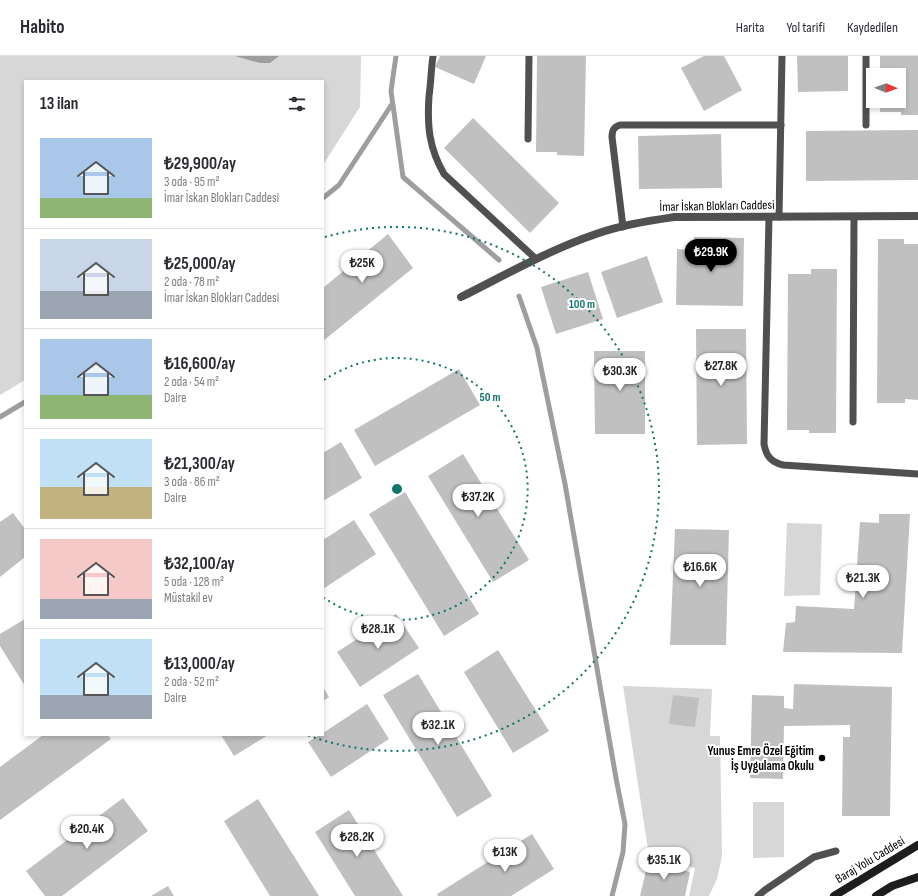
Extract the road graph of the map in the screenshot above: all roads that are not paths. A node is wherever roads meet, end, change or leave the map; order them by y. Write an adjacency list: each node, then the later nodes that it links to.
1 (433, 56): 13 (lane)
2 (528, 56): 7 (lane)
3 (782, 56): 5 (lane)
4 (866, 56): 6 (lane)
5 (781, 125): 10 (lane); 12 (lane)
6 (866, 125)
7 (528, 139)
8 (918, 216): 11 (street, İmar İskan Blokları Caddesi)
9 (769, 217): 10 (street, İmar İskan Blokları Caddesi); 12 (street, İmar İskan Blokları Caddesi); 16 (lane)
10 (779, 217): 11 (street, İmar İskan Blokları Caddesi)
11 (854, 217): 15 (lane)
12 (623, 227): 13 (street, İmar İskan Blokları Caddesi)
13 (536, 259): 14 (street, İmar İskan Blokları Caddesi)
14 (461, 297)
15 (854, 422)
16 (918, 474)
17 (918, 845): 21 (main road, Baraj Yolu Caddesi)
18 (836, 851): 20 (lane)
19 (918, 877): 22 (main road)
20 (758, 896)
21 (834, 896)
22 (876, 896)

